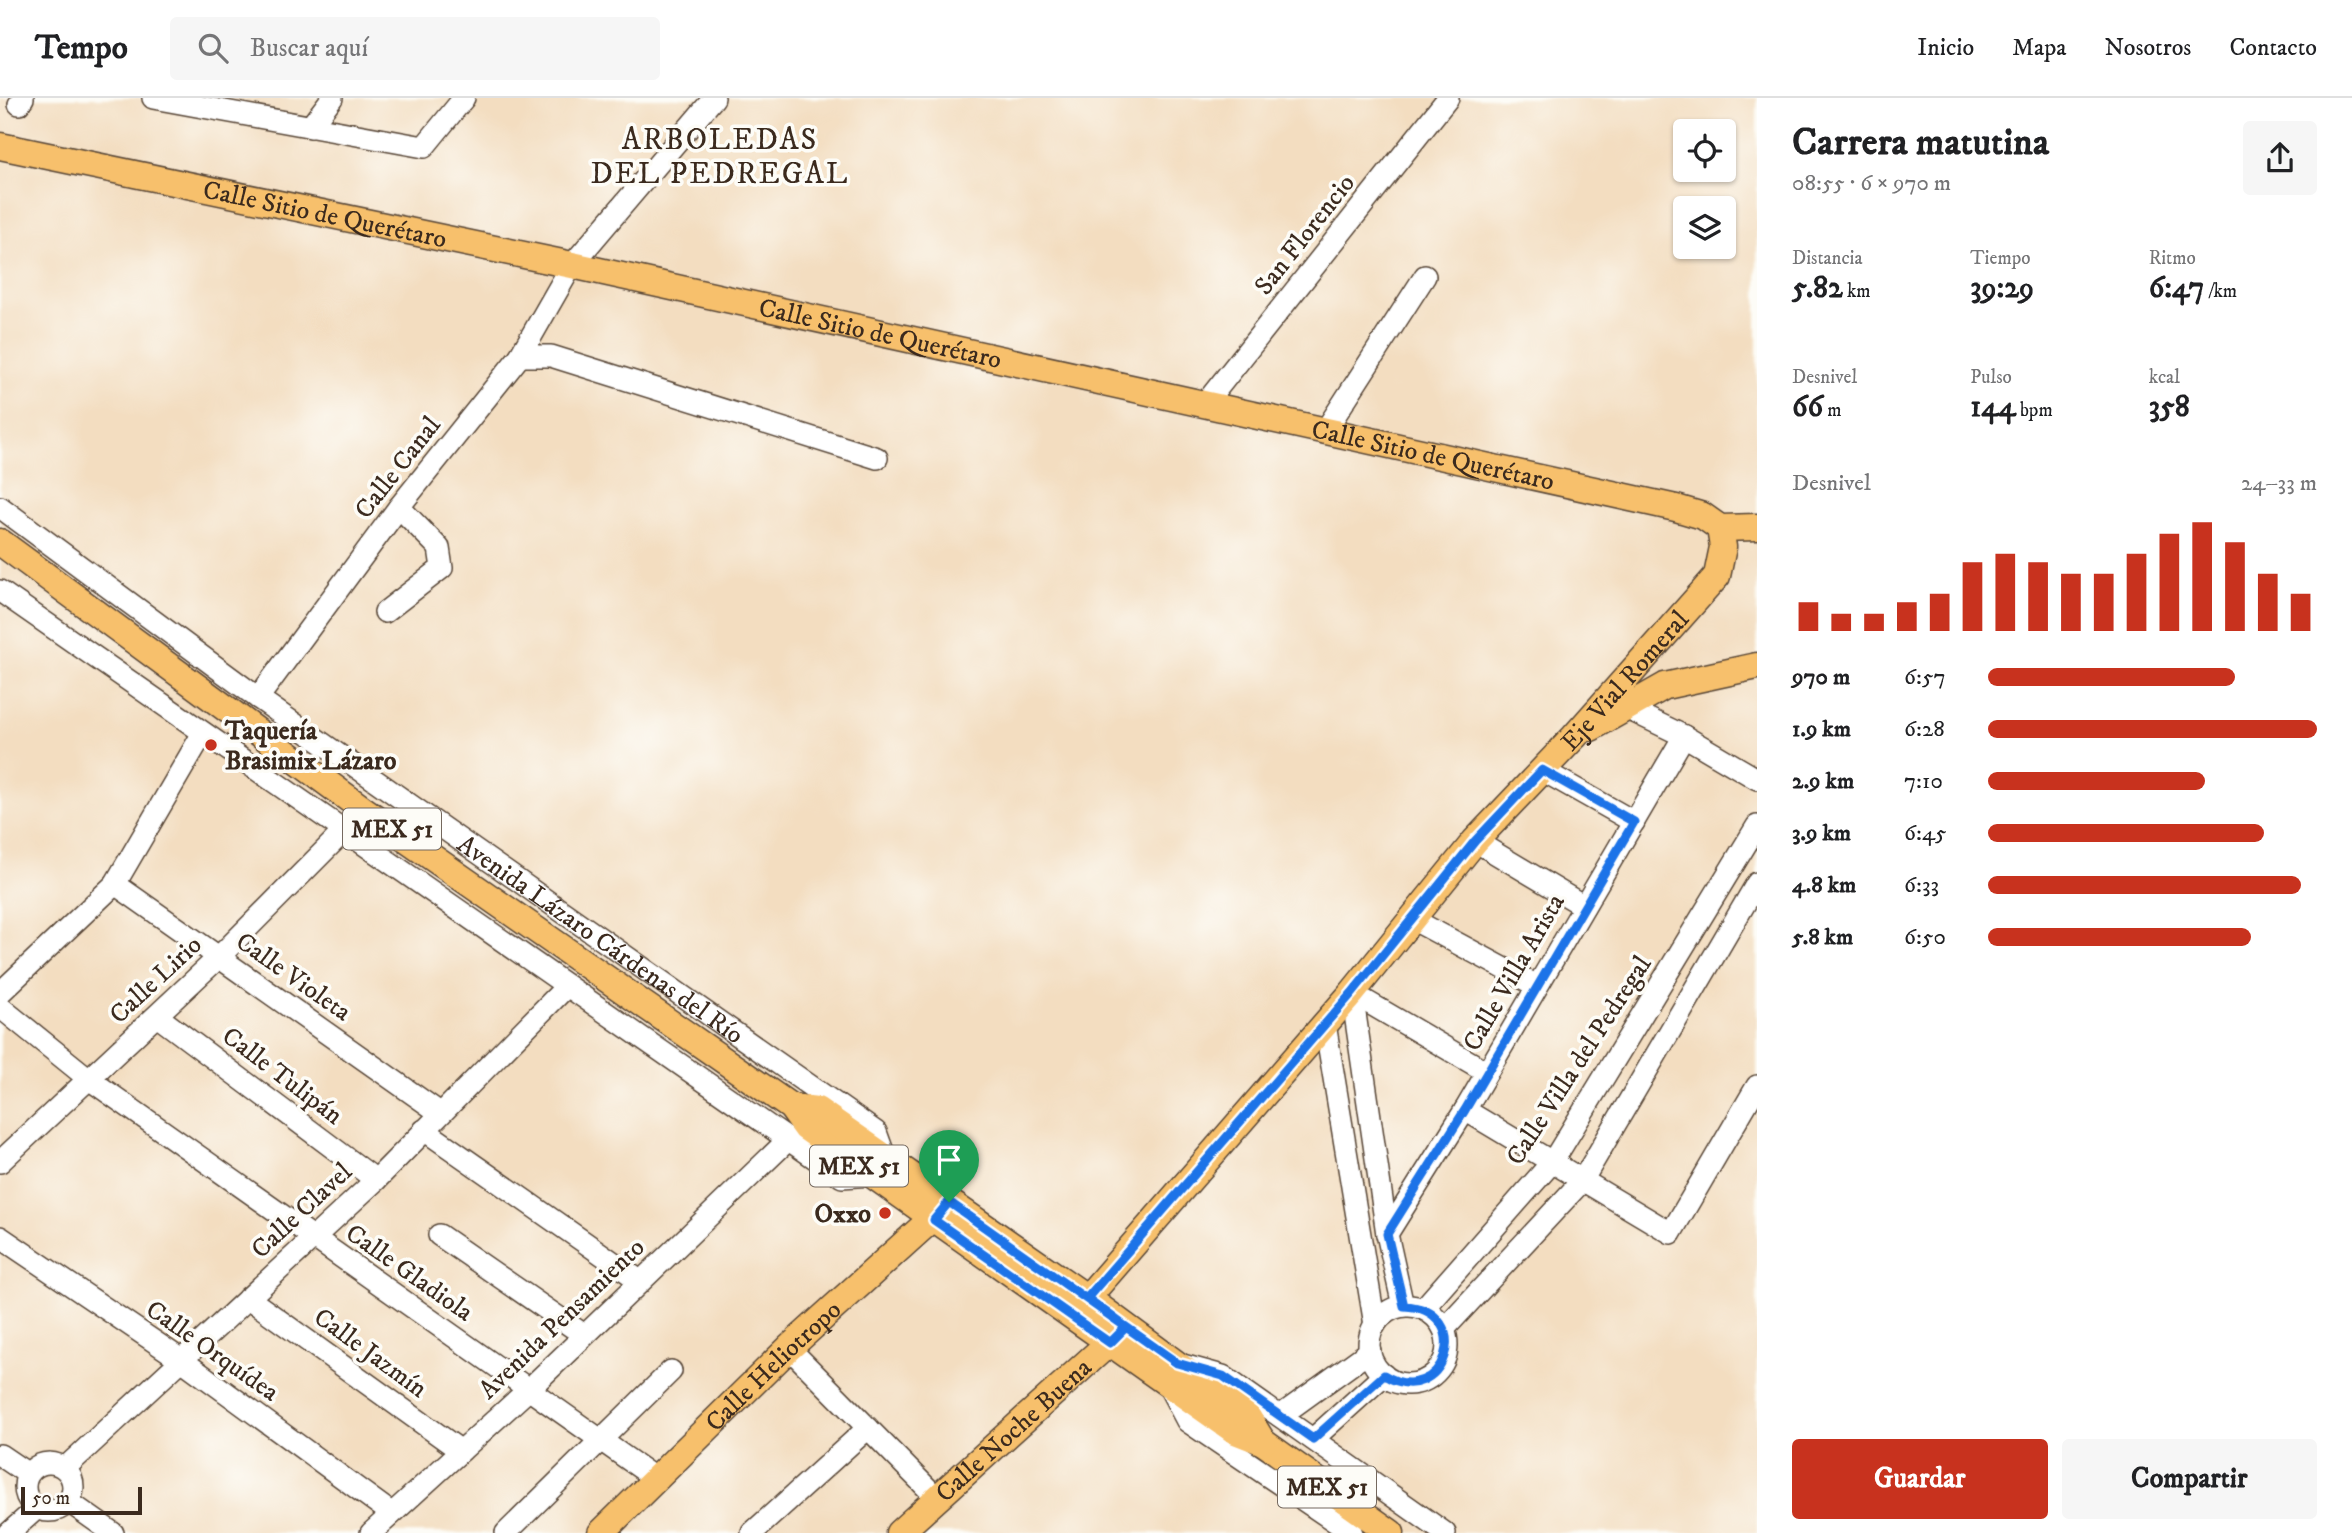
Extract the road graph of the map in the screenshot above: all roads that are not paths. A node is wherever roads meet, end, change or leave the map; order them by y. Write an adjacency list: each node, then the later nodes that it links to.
1 (332, 98): 7 (street)
2 (464, 98): 7 (street)
3 (713, 98): 9 (street, Calle Canal)
4 (1448, 98): 12 (street, San Florencio)
5 (159, 99): 6 (street)
6 (195, 102): 7 (street)
7 (310, 127)
8 (0, 146): 9 (main road, Calle Sitio de Querétaro)
9 (572, 265): 11 (street, Calle Canal); 12 (main road, Calle Sitio de Querétaro)
10 (1425, 276): 13 (street)
11 (520, 356): 14 (street); 16 (street, Calle Canal)
12 (1205, 404): 13 (main road, Calle Sitio de Querétaro)
13 (1325, 431): 18 (main road, Calle Sitio de Querétaro)
14 (877, 458)
15 (0, 507): 24 (street, Avenida Lázaro Cárdenas del Río)
16 (399, 507): 21 (street); 24 (street, Calle Canal)
17 (1757, 527): 18 (main road, Calle Sitio de Querétaro)
18 (1720, 528): 23 (main road, Eje Vial Romeral)
19 (0, 542): 54 (main road, Avenida Lázaro Cárdenas del Río / MEX 51)
20 (0, 591): 25 (street)
21 (385, 612)
22 (1757, 666): 23 (main road, Eje Vial Romeral)
23 (1624, 695): 26 (street); 27 (main road, Eje Vial Romeral)
24 (258, 698): 54 (street, Avenida Lázaro Cárdenas del Río)
25 (203, 733): 31 (street); 34 (street)
26 (1684, 737): 28 (street); 29 (street, Calle Villa Arista)
27 (1542, 770): 29 (street); 32 (main road, Eje Vial Romeral)
28 (1757, 779)
29 (1634, 822): 35 (street, Calle Villa Arista)
30 (1757, 826): 52 (street, Calle Villa del Pedregal)
31 (344, 831): 37 (street, Calle Lirio); 38 (street)
32 (1475, 841): 35 (street); 36 (main road, Eje Vial Romeral)
33 (1757, 883): 56 (street)
34 (115, 884): 37 (street, Calle Violeta); 40 (street)
35 (1584, 906): 39 (street, Calle Villa Arista)
36 (1412, 919): 39 (street); 41 (main road, Eje Vial Romeral)
37 (219, 957): 43 (street, Calle Lirio); 49 (street, Calle Violeta)
38 (567, 986): 49 (street, Calle Clavel); 51 (street)
39 (1537, 986): 45 (street, Calle Villa Arista)
40 (0, 993)
41 (1352, 993): 44 (main road, Eje Vial Romeral); 45 (street); 58 (street)
42 (0, 1007): 46 (street, Calle Gladiola)
43 (157, 1016): 46 (street, Calle Lirio); 55 (street, Calle Tulipán)
44 (1325, 1024): 64 (main road, Eje Vial Romeral); 66 (street)
45 (1487, 1072): 48 (street, Calle Villa Arista)
46 (89, 1079): 53 (street, Calle Lirio); 60 (street, Calle Gladiola)
47 (1757, 1086): 56 (street)
48 (1465, 1110): 52 (street); 58 (street, Calle Villa Arista)
49 (440, 1113): 50 (street, Calle Clavel)
50 (424, 1130): 55 (street, Calle Clavel); 62 (street)
51 (788, 1140): 54 (street); 62 (street, Avenida Pensamiento)
52 (1553, 1161): 56 (street); 65 (street, Calle Villa del Pedregal)
53 (0, 1162)
54 (879, 1166): 57 (main road, Avenida Lázaro Cárdenas del Río / MEX 51)
55 (376, 1180): 60 (street, Calle Clavel)
56 (1582, 1181): 67 (street)
57 (942, 1211): 64 (main road, Avenida Lázaro Cárdenas del Río / MEX 51); 69 (main road, Avenida Lázaro Cárdenas del Río / MEX 51); 70 (main road, Calle Heliotropo)
58 (1387, 1234): 65 (street)
59 (439, 1235): 68 (street)
60 (312, 1236): 63 (street, Calle Clavel); 76 (street, Calle Gladiola)
61 (0, 1237): 72 (street, Calle Orquídea)
62 (640, 1281): 68 (street, Avenida Pensamiento)
63 (248, 1298): 72 (street, Calle Clavel); 81 (street, Calle Jazmín)
64 (1087, 1298): 69 (main road, Avenida Lázaro Cárdenas del Río / MEX 51)
65 (1413, 1307): 66 (street); 67 (street)
66 (1375, 1325): 71 (street)
67 (1444, 1329): 75 (street)
68 (584, 1335): 76 (street, Avenida Pensamiento)
69 (1118, 1335): 74 (main road, Avenida Lázaro Cárdenas del Río / MEX 51); 86 (main road, Calle Noche Buena)
70 (789, 1348): 78 (street); 85 (main road, Calle Heliotropo)
71 (1370, 1351): 75 (street); 77 (street)
72 (183, 1361): 83 (street, Calle Clavel); 89 (street, Calle Orquídea)
73 (671, 1371): 80 (street)
74 (1172, 1372): 77 (street, Avenida Lázaro Cárdenas del Río); 97 (street, Avenida Lázaro Cárdenas del Río); 98 (main road, Avenida Lázaro Cárdenas del Río / MEX 51)
75 (1384, 1375): 79 (street)
76 (527, 1390): 80 (street, Calle Gladiola); 81 (street, Avenida Pensamiento)
77 (1280, 1416): 79 (street, Avenida Lázaro Cárdenas del Río)
78 (868, 1428): 86 (street); 95 (street)
79 (1313, 1439): 99 (street, Avenida Lázaro Cárdenas del Río)
80 (601, 1441): 85 (street, Calle Gladiola); 93 (street)
81 (461, 1451): 89 (street, Avenida Pensamiento)
82 (0, 1455): 84 (street)
83 (65, 1468): 84 (street); 87 (street)
84 (27, 1474): 88 (street)
85 (656, 1479): 94 (main road, Calle Heliotropo)
86 (937, 1498): 96 (main road, Calle Noche Buena)
87 (69, 1502): 88 (street); 91 (street)
88 (36, 1509): 90 (street)
89 (391, 1513): 92 (street, Avenida Pensamiento)
90 (9, 1533)
91 (113, 1533)
92 (371, 1533)
93 (506, 1533)
94 (601, 1533)
95 (752, 1533)
96 (899, 1533)
97 (1352, 1533)
98 (1391, 1533)
99 (1445, 1533)

